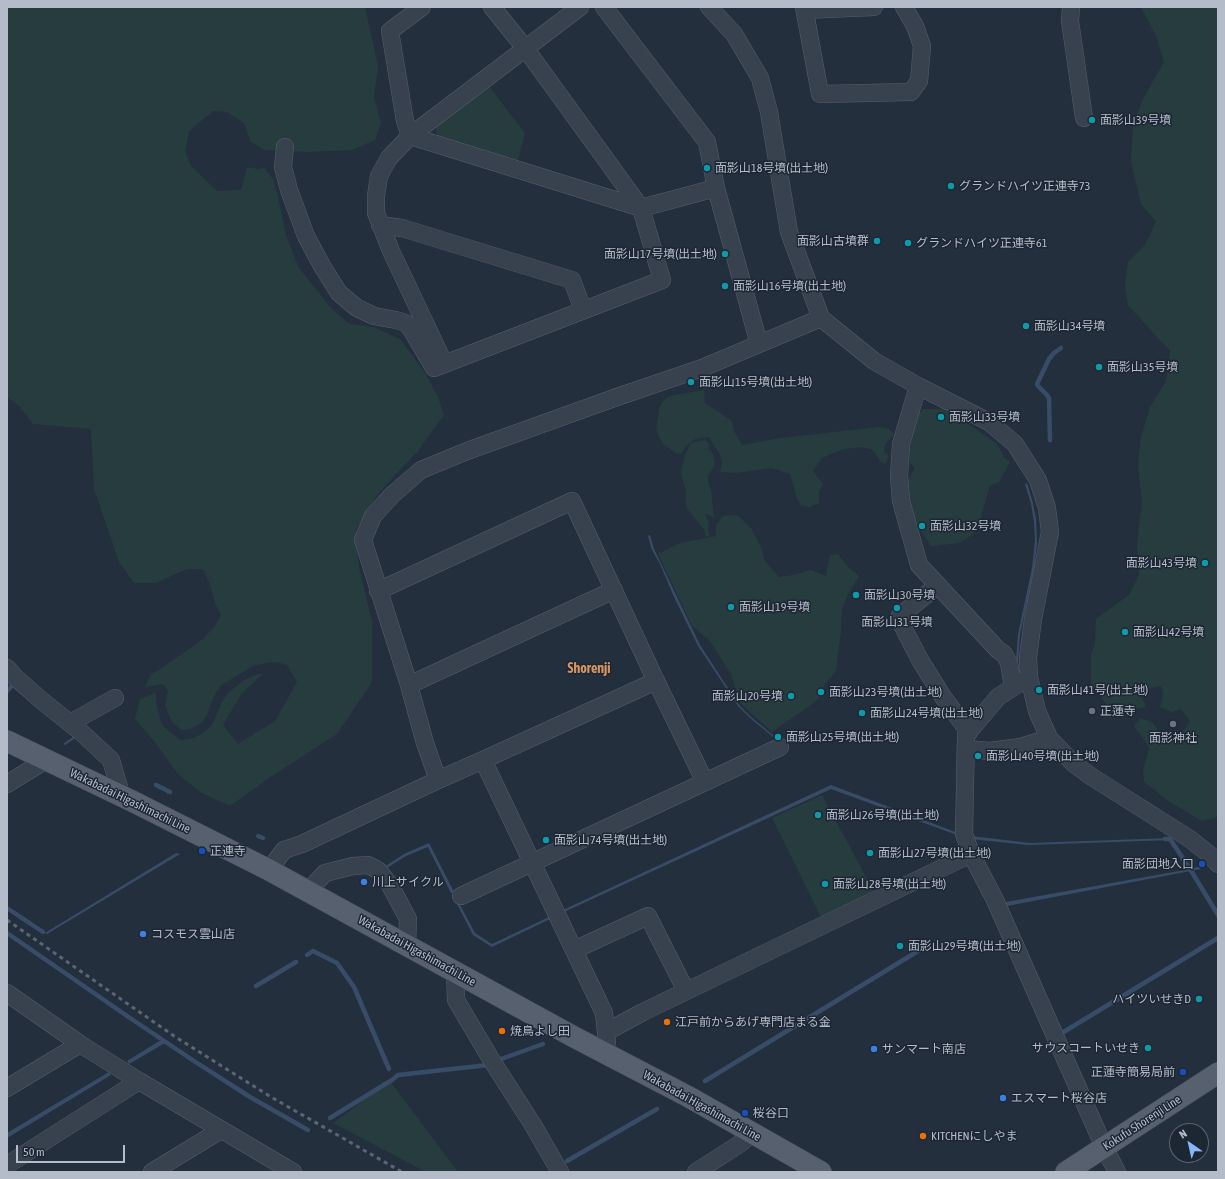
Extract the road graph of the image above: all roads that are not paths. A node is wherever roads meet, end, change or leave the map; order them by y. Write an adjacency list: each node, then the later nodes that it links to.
1 (422, 7): 12 (street)
2 (492, 7): 10 (street)
3 (580, 7): 10 (street)
4 (604, 7): 14 (street)
5 (709, 7): 18 (street)
6 (874, 7): 9 (street)
7 (904, 7): 9 (street)
8 (1070, 7): 11 (street)
9 (805, 9)
10 (525, 48): 12 (street); 15 (street)
11 (1084, 118)
12 (410, 136): 15 (street); 16 (street)
13 (286, 147): 20 (street)
14 (716, 188): 15 (street); 19 (street)
15 (641, 208): 17 (street)
16 (380, 225): 17 (street); 20 (street)
17 (583, 310): 20 (street)
18 (821, 318): 19 (street); 21 (street)
19 (760, 344): 24 (street)
20 (444, 363)
21 (918, 386): 22 (street); 26 (street)
22 (938, 585): 29 (street); 32 (street)
23 (614, 590): 24 (street); 27 (street); 28 (street)
24 (378, 591): 28 (street)
25 (7, 668): 31 (street)
26 (1029, 677): 29 (street); 33 (street)
27 (656, 681): 38 (street); 40 (street)
28 (409, 685): 39 (street)
29 (1013, 687): 32 (street)
30 (115, 698): 31 (street)
31 (70, 723): 42 (street)
32 (969, 732): 36 (street)
33 (1049, 738): 36 (street); 45 (street)
34 (7, 742): 37 (main road, Wakabadai Higashimachi Line)
35 (780, 747): 40 (street)
36 (966, 749): 43 (street)
37 (46, 760): 41 (street); 42 (main road, Wakabadai Higashimachi Line)
38 (483, 760): 39 (street); 44 (street)
39 (438, 780): 46 (street)
40 (705, 782): 44 (street)
41 (7, 784)
42 (122, 797): 46 (main road, Wakabadai Higashimachi Line)
43 (971, 854): 52 (street); 62 (street)
44 (533, 862): 48 (street); 50 (street)
45 (1218, 864)
46 (269, 870): 47 (main road, Wakabadai Higashimachi Line)
47 (308, 891): 49 (main road, Wakabadai Higashimachi Line); 49 (street)
48 (461, 896)
49 (407, 945): 51 (main road, Wakabadai Higashimachi Line)
50 (574, 950): 52 (street); 54 (street)
51 (456, 972): 56 (main road, Wakabadai Higashimachi Line); 67 (street)
52 (686, 991): 54 (street)
53 (7, 992): 55 (street)
54 (606, 1032): 56 (street)
55 (80, 1044): 58 (street); 59 (street)
56 (608, 1056): 61 (main road, Wakabadai Higashimachi Line)
57 (1218, 1074): 62 (main road, Kokufu Shorenji Line)
58 (139, 1081): 60 (street); 63 (street)
59 (7, 1088)
60 (221, 1130): 65 (street); 66 (street)
61 (753, 1133): 68 (street); 69 (main road, Wakabadai Higashimachi Line)
62 (1104, 1147): 64 (main road, Kokufu Shorenji Line); 70 (street)
63 (7, 1165)
64 (1070, 1171)
65 (152, 1172)
66 (293, 1172)
67 (560, 1172)
68 (696, 1172)
69 (821, 1172)
70 (1116, 1172)

